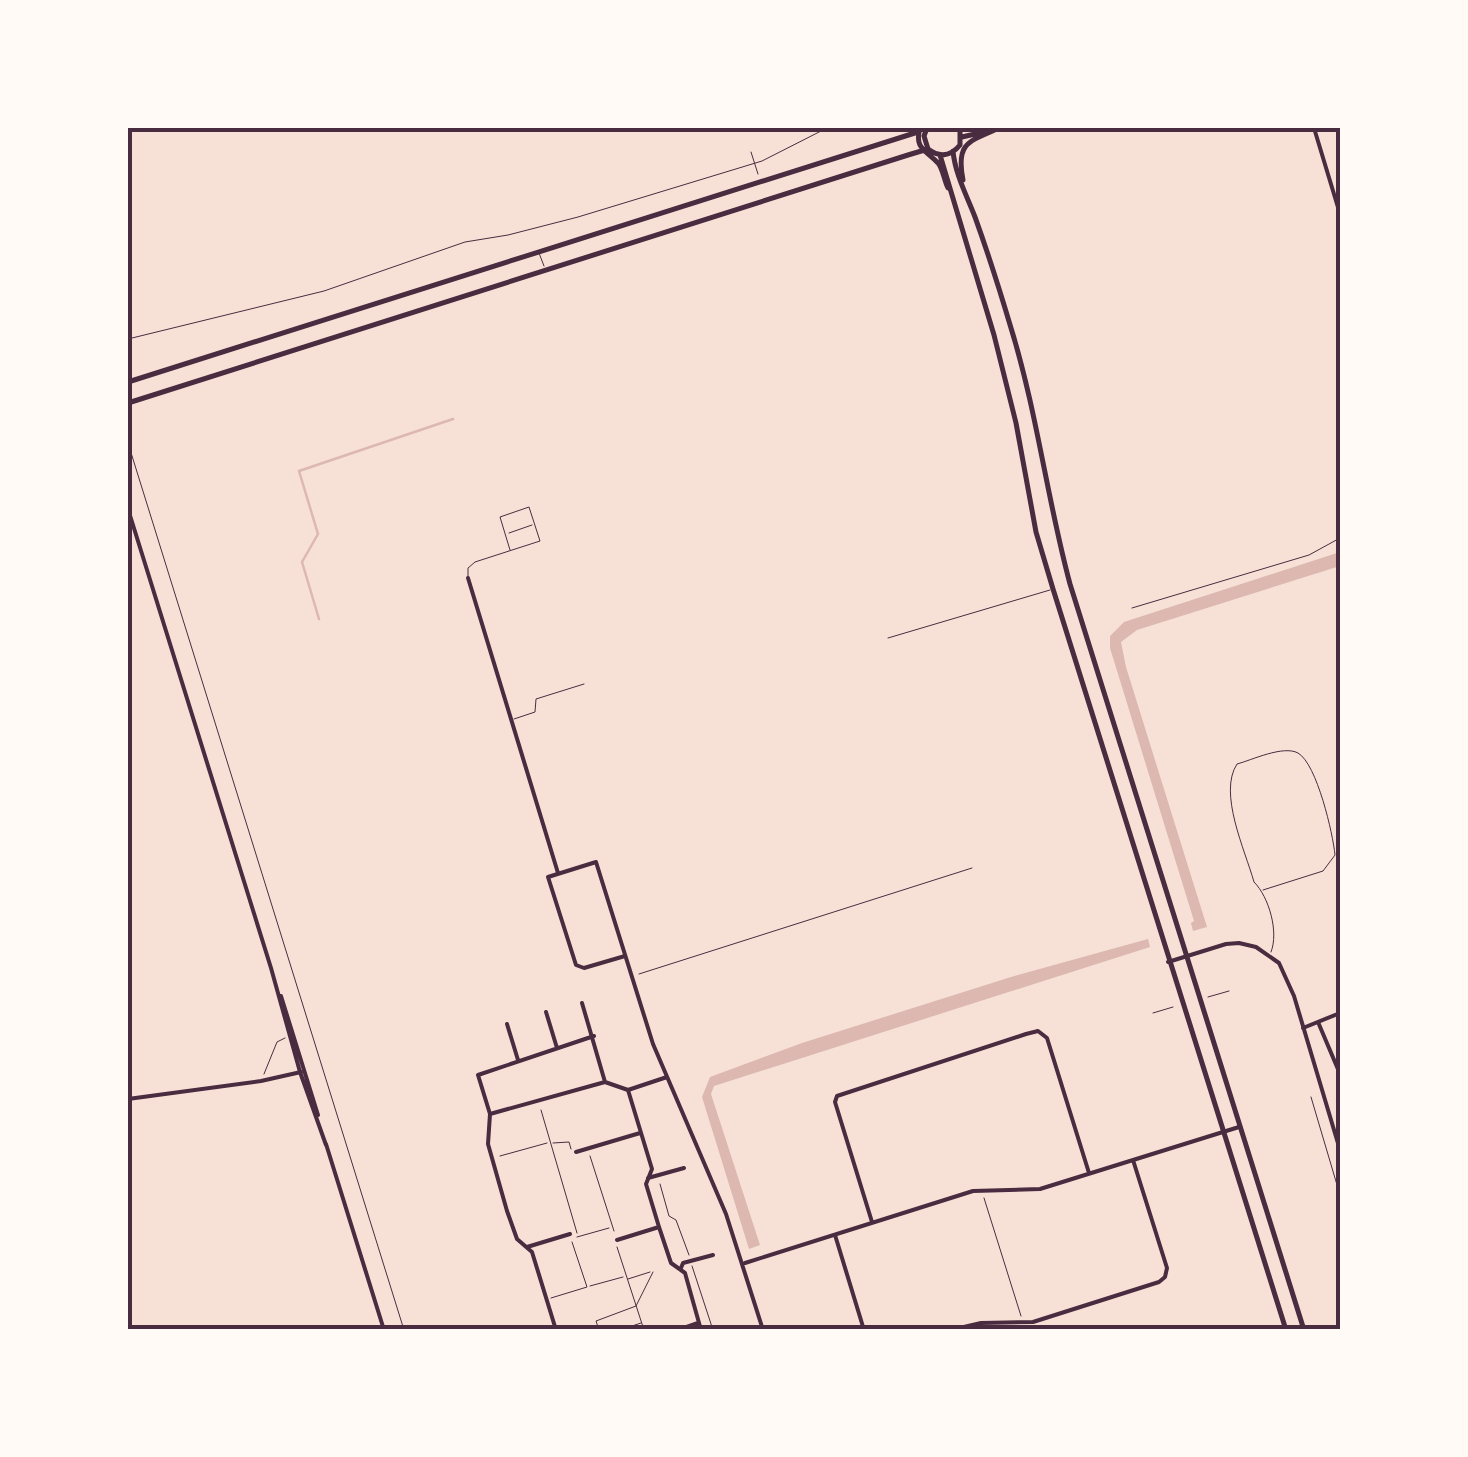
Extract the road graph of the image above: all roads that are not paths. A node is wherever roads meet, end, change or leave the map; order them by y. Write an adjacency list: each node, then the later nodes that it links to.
1 (960, 128): 5 (main road)
2 (999, 128): 5 (main road); 9 (main road)
3 (1313, 128): 11 (street)
4 (922, 129): 6 (main road); 12 (main road)
5 (962, 137): 7 (main road)
6 (925, 150): 8 (main road); 10 (main road); 13 (main road)
7 (953, 152): 8 (main road); 9 (main road)
8 (940, 155): 10 (main road)
9 (964, 186): 29 (main road)
10 (950, 190): 21 (main road)
11 (1340, 214)
12 (539, 253): 13 (lane); 14 (main road)
13 (545, 269): 15 (main road)
14 (128, 382)
15 (128, 403)
16 (128, 509): 31 (street)
17 (535, 524): 18 (lane); 18 (lane); 19 (lane)
18 (505, 534): 19 (lane)
19 (510, 550): 20 (lane)
20 (468, 578): 24 (street)
21 (1053, 589): 22 (lane); 30 (main road)
22 (888, 638)
23 (584, 684): 24 (lane)
24 (511, 720): 25 (street)
25 (558, 873): 28 (street); 28 (street)
26 (1262, 890): 26 (lane); 27 (lane)
27 (1270, 954): 29 (street); 37 (street)
28 (625, 956): 43 (street)
29 (1186, 956): 30 (street); 48 (main road)
30 (1168, 962): 50 (main road)
31 (271, 968): 41 (street); 41 (street)
32 (582, 1003): 38 (street)
33 (546, 1012): 39 (street)
34 (1340, 1013): 35 (street)
35 (1318, 1022): 37 (street); 42 (street)
36 (506, 1024): 40 (street)
37 (1303, 1028): 51 (street)
38 (594, 1036): 39 (street); 44 (street)
39 (557, 1048): 40 (street)
40 (518, 1060): 47 (street)
41 (303, 1071): 46 (street); 69 (street)
42 (1340, 1074)
43 (666, 1078): 45 (street); 64 (street)
44 (605, 1082): 45 (street); 47 (street)
45 (628, 1090): 49 (street)
46 (128, 1099)
47 (490, 1114): 62 (street)
48 (1239, 1127): 50 (street); 67 (main road)
49 (640, 1132): 52 (street); 56 (street)
50 (1222, 1132): 53 (street); 68 (main road)
51 (1340, 1150)
52 (576, 1152)
53 (1133, 1160): 55 (street); 74 (street)
54 (684, 1168): 56 (street)
55 (1089, 1173): 57 (street); 57 (street)
56 (648, 1178): 58 (street)
57 (872, 1223): 60 (street)
58 (660, 1227): 61 (street); 65 (street)
59 (570, 1234): 62 (street)
60 (835, 1235): 64 (street); 73 (street)
61 (617, 1240)
62 (527, 1247): 70 (street)
63 (713, 1255): 65 (street)
64 (743, 1264): 72 (street)
65 (681, 1268): 66 (street)
66 (700, 1326): 71 (street)
67 (1302, 1328)
68 (1286, 1329)
69 (384, 1330)
70 (556, 1330)
71 (678, 1330)
72 (763, 1330)
73 (864, 1330)
74 (951, 1330)

